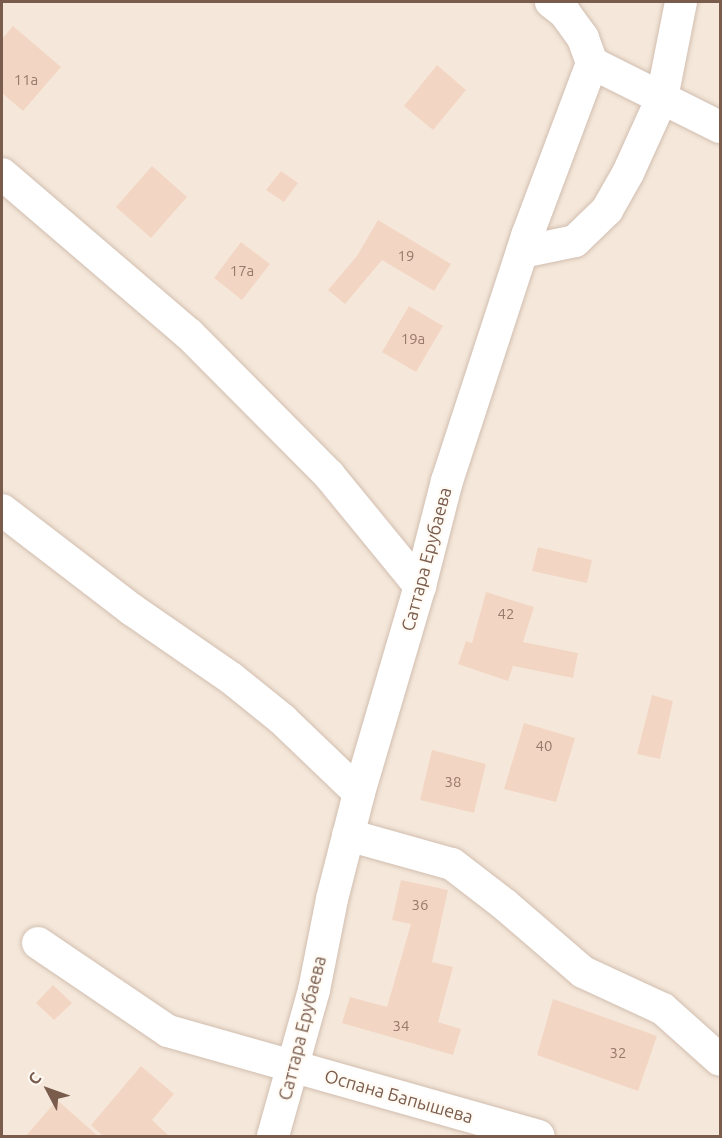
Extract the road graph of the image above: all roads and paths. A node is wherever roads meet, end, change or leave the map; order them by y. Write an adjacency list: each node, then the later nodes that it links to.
1 (551, 2): 3 (street)
2 (681, 2): 4 (street)
3 (592, 63): 4 (street); 7 (street, Саттара Ерубаева)
4 (662, 98): 5 (street); 7 (street)
5 (720, 127)
6 (2, 174): 9 (street)
7 (522, 252): 9 (street, Саттара Ерубаева)
8 (2, 510): 10 (street)
9 (420, 586): 10 (street, Саттара Ерубаева)
10 (359, 792): 11 (street, Саттара Ерубаева)
11 (348, 835): 13 (street); 14 (street, Саттара Ерубаева)
12 (38, 943): 14 (street, Оспана Бапышева)
13 (720, 1060)
14 (294, 1066): 15 (street, Саттара Ерубаева); 16 (street, Оспана Бапышева)
15 (273, 1137)
16 (538, 1137)

